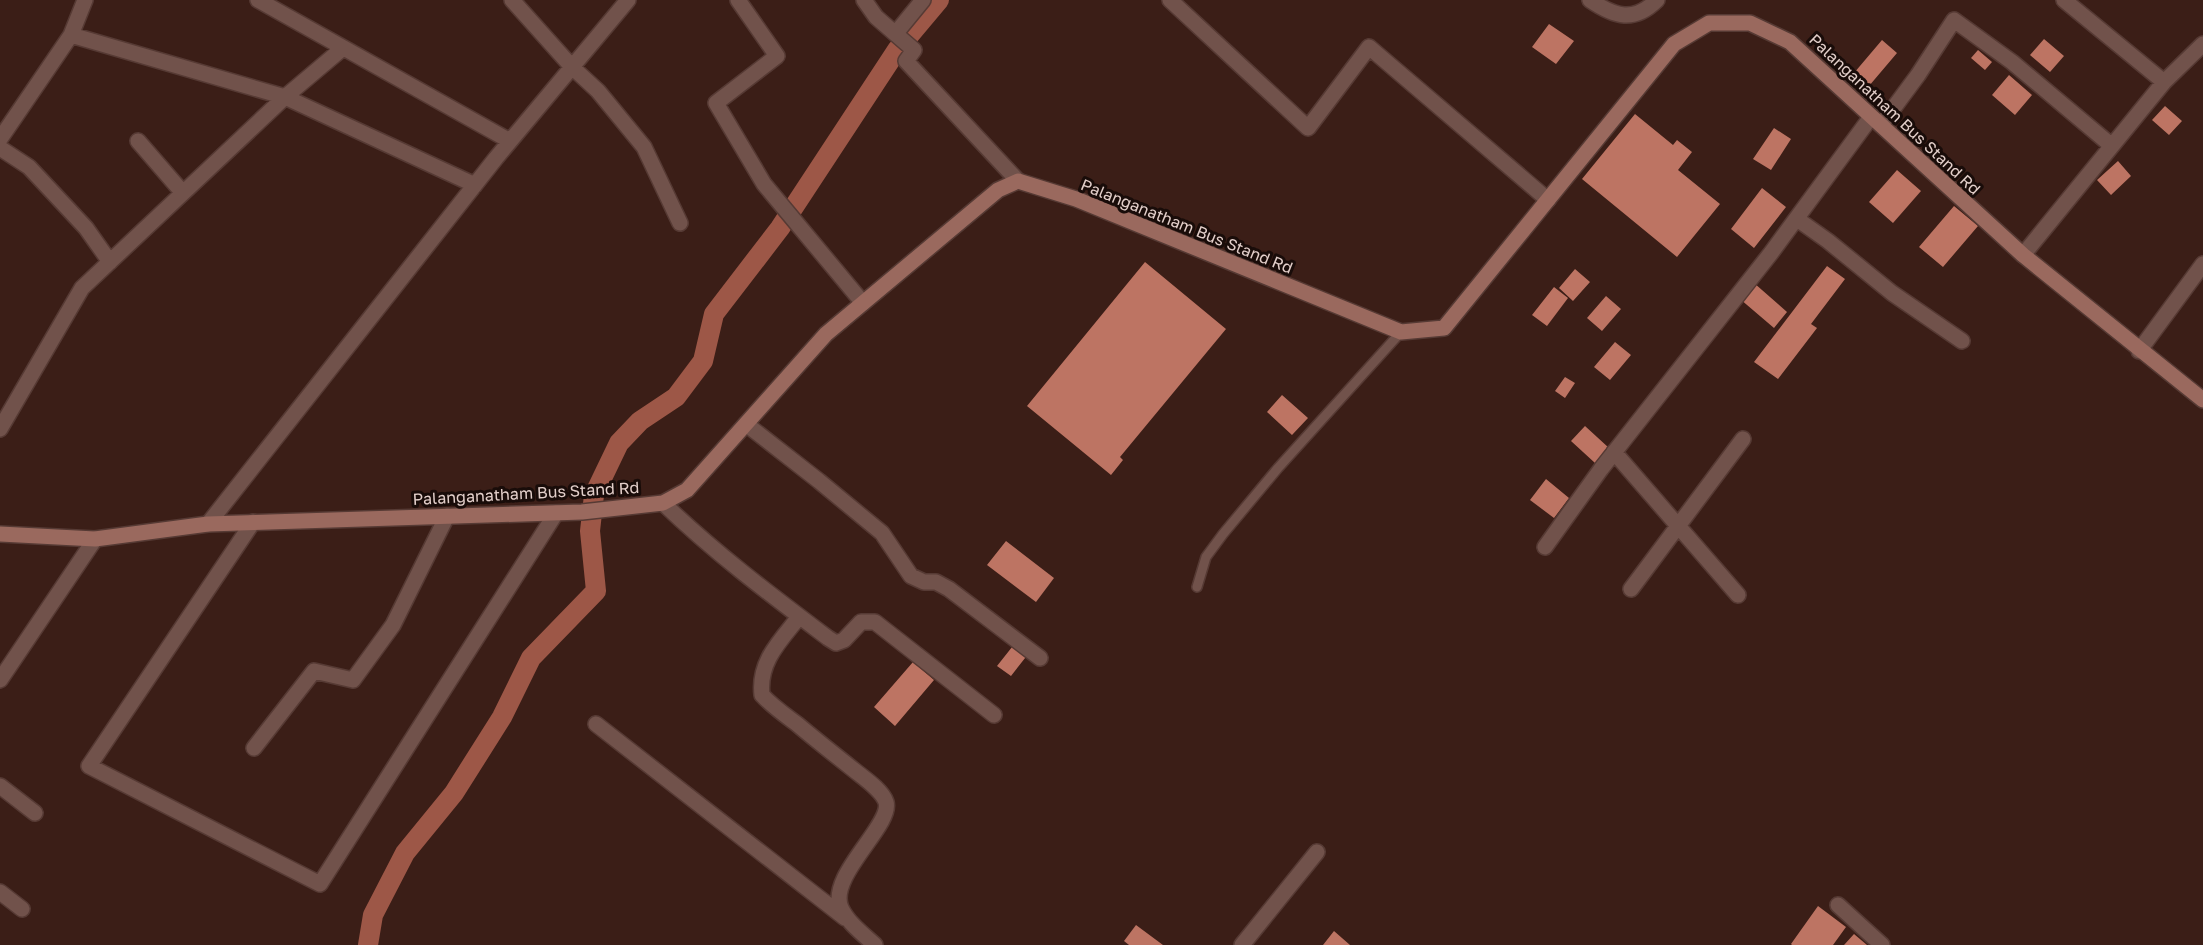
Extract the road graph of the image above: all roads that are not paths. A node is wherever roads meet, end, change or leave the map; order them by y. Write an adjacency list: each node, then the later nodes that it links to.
1 (85, 0): 13 (street)
2 (258, 0): 15 (street)
3 (512, 0): 16 (street)
4 (628, 0): 16 (street)
5 (738, 0): 34 (street)
6 (864, 0): 12 (street)
7 (924, 0): 12 (street)
8 (1170, 0): 28 (street)
9 (1590, 0): 10 (street)
10 (1657, 0)
11 (2064, 0): 17 (street)
12 (896, 33): 25 (street)
13 (71, 35): 18 (street); 20 (street)
14 (2203, 44): 17 (street)
15 (343, 48): 18 (street); 22 (street)
16 (572, 67): 22 (street); 30 (street)
17 (2164, 82): 23 (street)
18 (285, 97): 26 (street); 27 (street)
19 (1876, 121): 23 (street); 28 (street, Palanganatham Bus Stand Rd); 29 (street); 31 (street, Palanganatham Bus Stand Rd)
20 (0, 139)
21 (138, 141): 27 (street)
22 (510, 141): 26 (street)
23 (2112, 146): 31 (street)
24 (0, 148): 32 (street)
25 (1018, 181): 34 (street, Palanganatham Bus Stand Rd); 35 (street, Palanganatham Bus Stand Rd)
26 (475, 185): 47 (street)
27 (183, 193): 32 (street)
28 (1548, 200): 35 (street, Palanganatham Bus Stand Rd)
29 (1797, 219): 36 (street); 42 (street)
30 (680, 223)
31 (2023, 255): 37 (street, Palanganatham Bus Stand Rd)
32 (110, 262): 40 (street)
33 (2203, 264): 37 (street)
34 (863, 303): 39 (street, Palanganatham Bus Stand Rd)
35 (1401, 332): 52 (lane)
36 (1962, 341)
37 (2139, 351): 38 (street, Palanganatham Bus Stand Rd)
38 (2203, 400)
39 (746, 424): 43 (street, Palanganatham Bus Stand Rd); 56 (street)
40 (0, 429)
41 (1743, 440): 48 (street)
42 (1614, 452): 48 (street); 51 (street)
43 (663, 503): 44 (street, Palanganatham Bus Stand Rd); 55 (street)
44 (556, 513): 45 (street, Palanganatham Bus Stand Rd); 46 (street)
45 (447, 516): 46 (street, Palanganatham Bus Stand Rd); 60 (street)
46 (253, 522): 47 (street, Palanganatham Bus Stand Rd)
47 (208, 524): 50 (street, Palanganatham Bus Stand Rd)
48 (1678, 526): 53 (street); 54 (street)
49 (0, 534): 50 (street, Palanganatham Bus Stand Rd)
50 (95, 539): 57 (street)
51 (1545, 547)
52 (1197, 587)
53 (1631, 589)
54 (1738, 595)
55 (799, 617): 58 (street); 67 (street)
56 (1040, 658)
57 (0, 680)
58 (994, 715)
59 (596, 724): 67 (street)
60 (254, 748)
61 (0, 786): 62 (street)
62 (35, 813)
63 (1317, 852): 69 (street)
64 (0, 892): 66 (street)
65 (1838, 905): 70 (street)
66 (22, 909)
67 (848, 920): 68 (street)
68 (874, 945)
69 (1242, 945)
70 (1882, 945)

